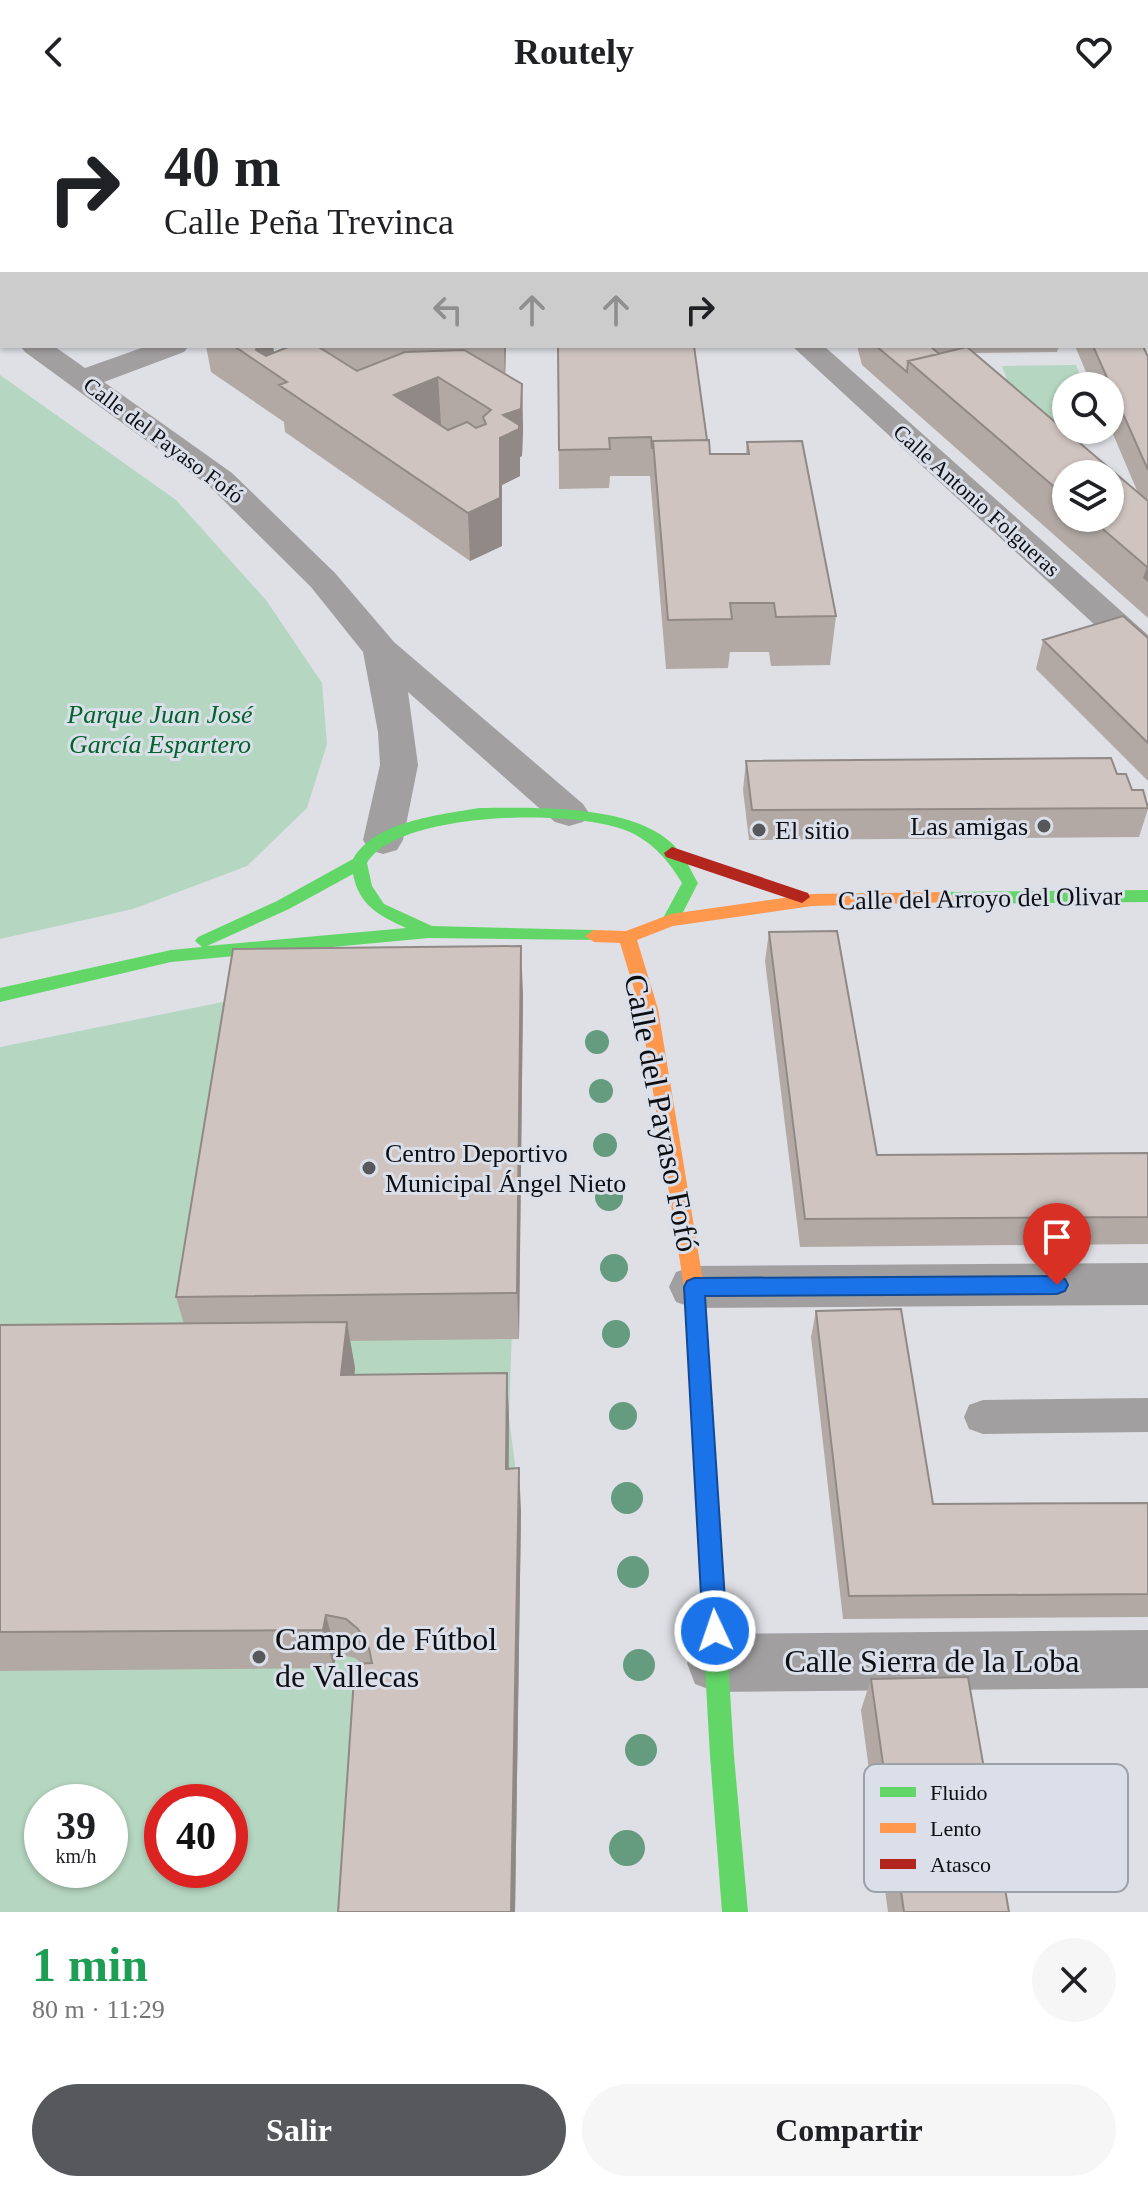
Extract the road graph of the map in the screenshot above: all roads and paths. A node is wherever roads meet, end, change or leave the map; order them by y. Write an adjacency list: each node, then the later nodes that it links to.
1 (38, 348): 4 (street, Calle del Payaso Fofó)
2 (168, 348): 4 (street)
3 (809, 348): 6 (street, Calle Antonio Folgueras)
4 (83, 379): 5 (street, Calle del Payaso Fofó)
5 (381, 650): 7 (street, Calle del Payaso Fofó); 8 (street, Calle del Payaso Fofó)
6 (1148, 654)
7 (569, 813): 8 (street); 9 (street)
8 (371, 851): 13 (street); 15 (street)
9 (672, 853): 11 (street, Calle del Arroyo del Olivar); 12 (street)
10 (1148, 896): 11 (street, Calle del Arroyo del Olivar)
11 (812, 900): 12 (street, Calle del Arroyo del Olivar)
12 (671, 920): 14 (street, Calle del Arroyo del Olivar)
13 (430, 932): 14 (street); 15 (street)
14 (627, 937): 18 (street, Calle del Payaso Fofó)
15 (171, 956): 16 (street)
16 (0, 995)
17 (1148, 1284): 18 (street)
18 (694, 1287): 22 (street, Calle del Payaso Fofó)
19 (1148, 1415): 20 (lane)
20 (983, 1417)
21 (1148, 1659): 22 (street, Calle Sierra de la Loba)
22 (716, 1663): 23 (street, Calle del Payaso Fofó)
23 (735, 1912)

